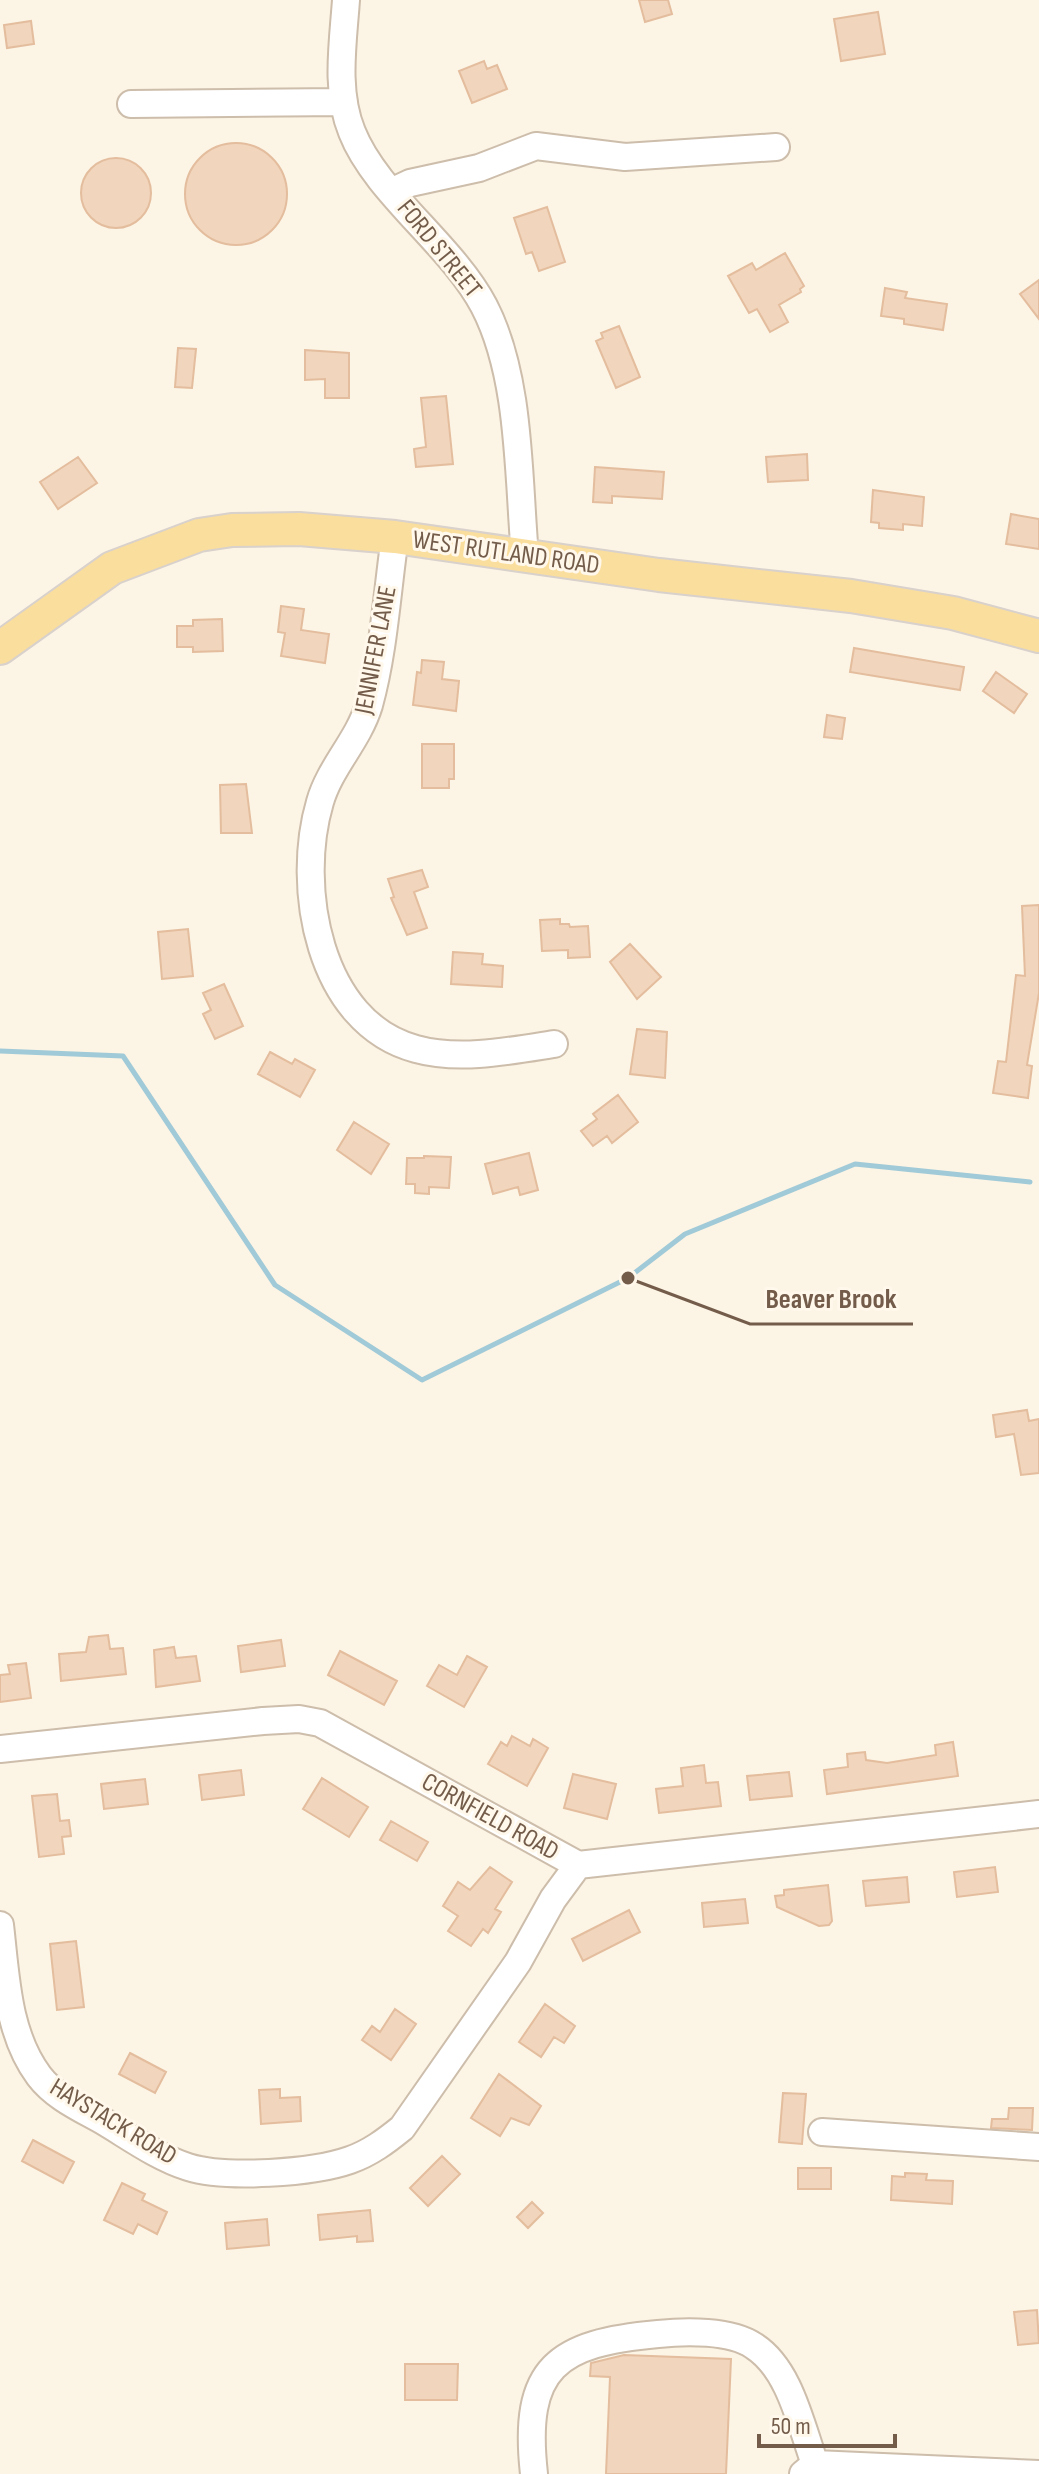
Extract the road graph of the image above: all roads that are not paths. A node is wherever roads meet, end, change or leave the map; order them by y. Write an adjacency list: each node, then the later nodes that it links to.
1 (346, 0): 2 (street, FORD STREET)
2 (344, 102): 3 (street); 5 (street, FORD STREET)
3 (131, 104)
4 (776, 147): 5 (street)
5 (393, 191): 7 (street, FORD STREET)
6 (395, 537): 7 (main road, WEST RUTLAND ROAD); 9 (main road, WEST RUTLAND ROAD); 10 (street, JENNIFER LANE)
7 (525, 556): 8 (main road, WEST RUTLAND ROAD)
8 (1039, 636)
9 (0, 648)
10 (554, 1044)
11 (0, 1749): 13 (street, CORNFIELD ROAD)
12 (1039, 1814): 13 (street, CORNFIELD ROAD)
13 (578, 1865): 14 (street, HAYSTACK ROAD)
14 (0, 1925)
15 (822, 2132): 16 (street)
16 (1039, 2147)
17 (809, 2469): 18 (street); 19 (street)
18 (534, 2474)
19 (1039, 2474)

